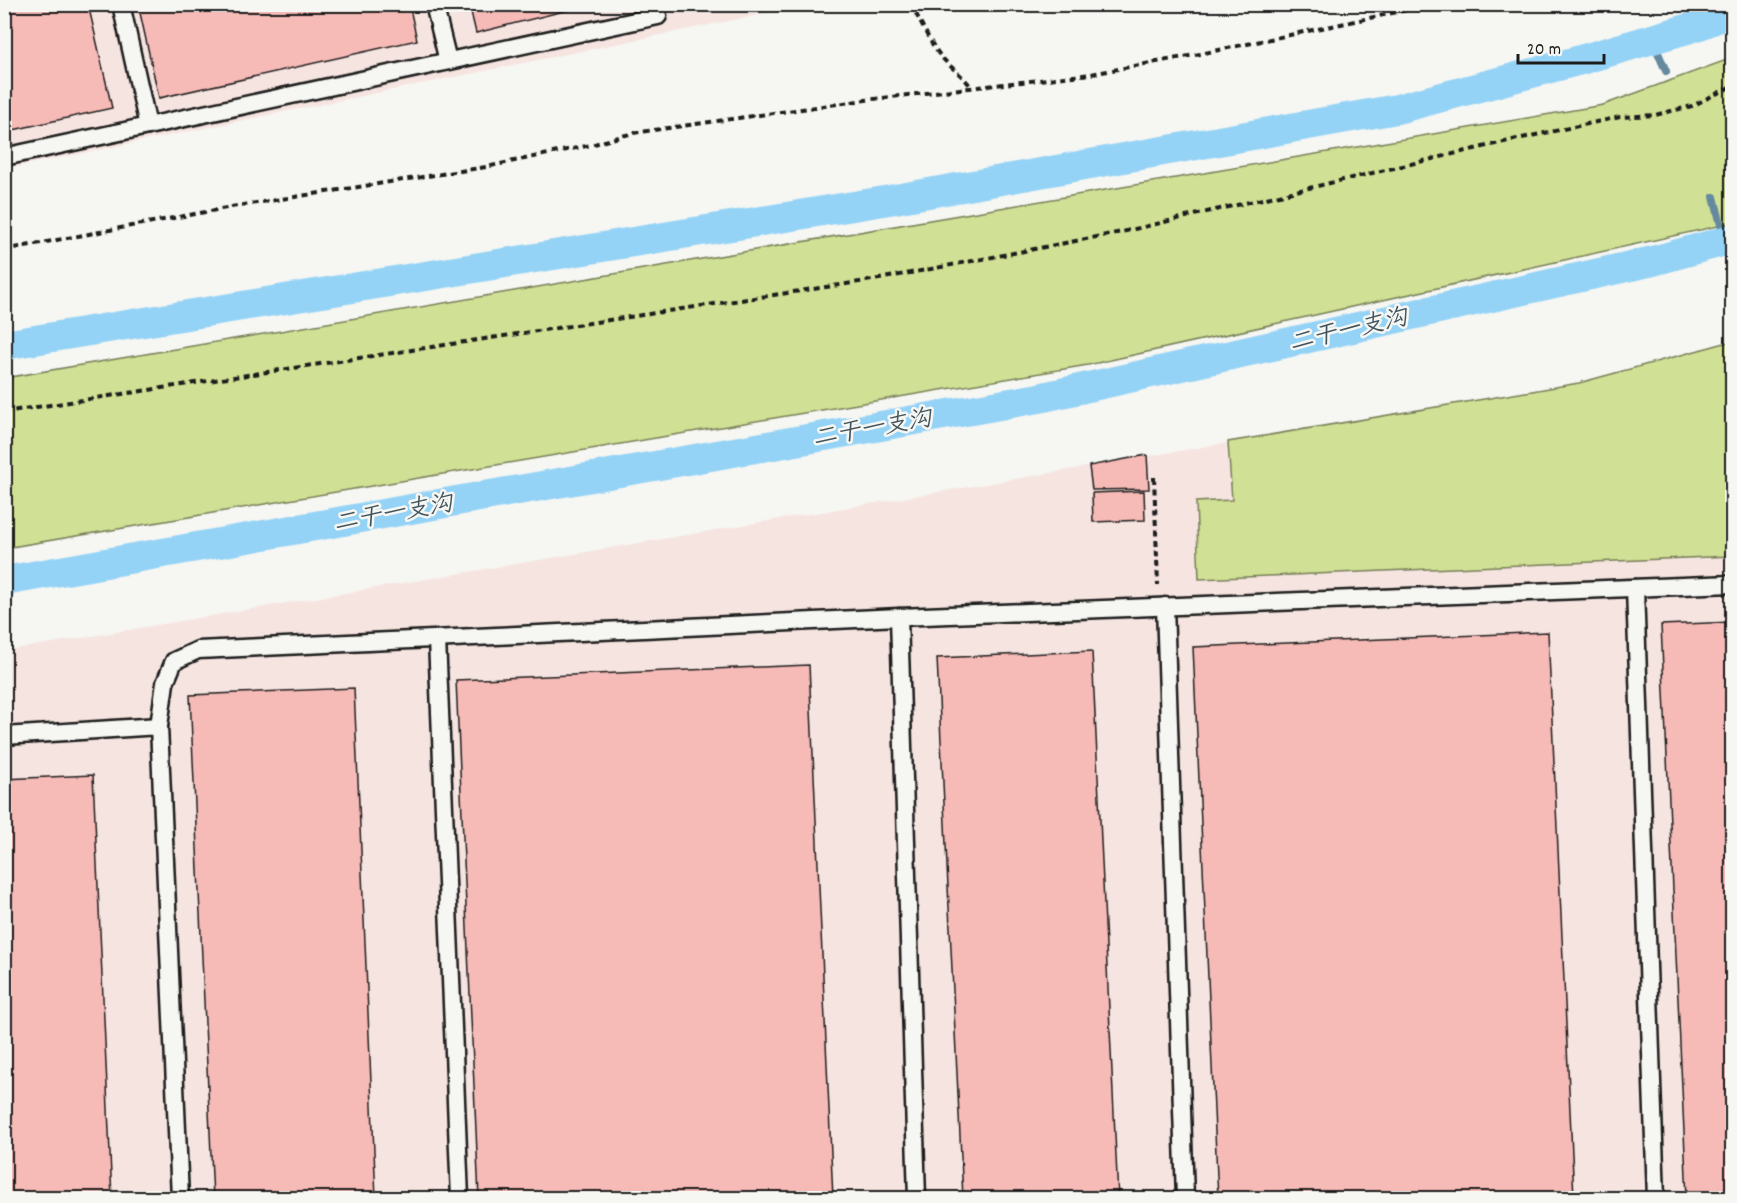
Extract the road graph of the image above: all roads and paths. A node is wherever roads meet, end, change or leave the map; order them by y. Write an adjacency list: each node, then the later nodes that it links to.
1 (121, 4): 9 (lane)
2 (434, 4): 6 (lane)
3 (655, 4): 6 (lane)
4 (911, 4): 8 (path)
5 (1435, 4): 8 (path)
6 (448, 61): 9 (lane)
7 (1732, 86): 12 (path)
8 (972, 88): 11 (path)
9 (148, 126): 10 (lane)
10 (4, 157)
11 (4, 250)
12 (4, 412)
13 (1154, 477): 16 (path)
14 (1732, 584): 15 (lane)
15 (1635, 588): 16 (lane); 25 (lane)
16 (1162, 607): 17 (lane); 24 (lane)
17 (899, 617): 18 (lane); 23 (lane)
18 (437, 639): 19 (lane); 22 (lane)
19 (159, 726): 20 (lane); 21 (lane)
20 (4, 736)
21 (180, 1198)
22 (460, 1198)
23 (917, 1198)
24 (1185, 1198)
25 (1656, 1198)

